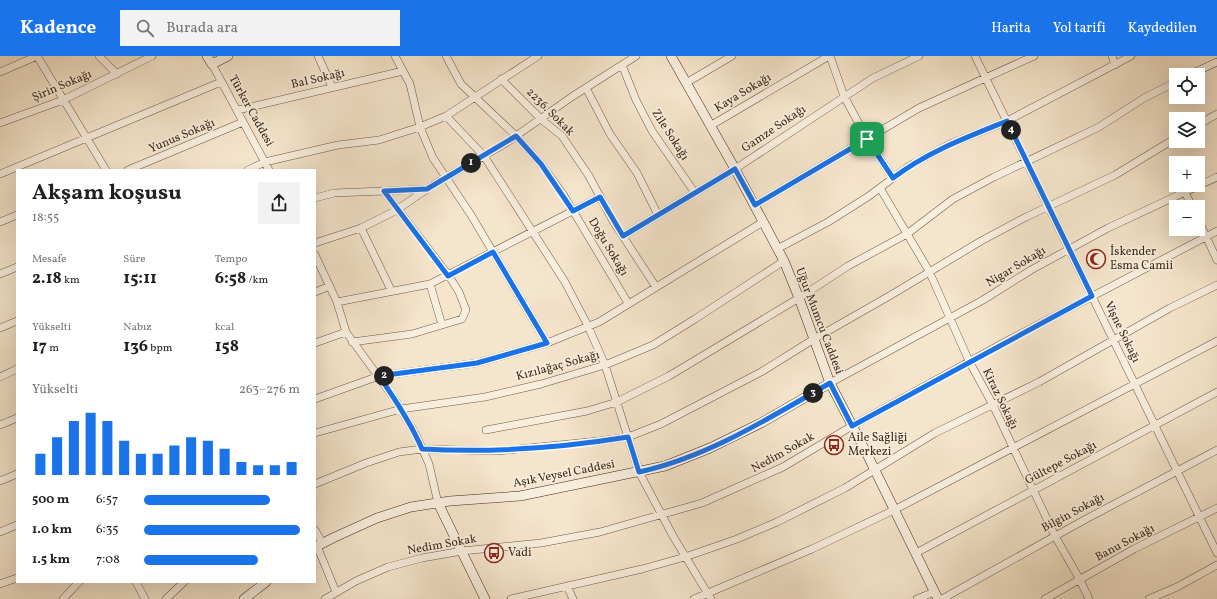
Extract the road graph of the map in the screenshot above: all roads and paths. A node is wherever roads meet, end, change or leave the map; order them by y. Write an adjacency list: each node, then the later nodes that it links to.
1 (37, 56): 25 (street); 36 (street)
2 (111, 56): 18 (street)
3 (152, 56): 26 (street, Şirin Sokağı)
4 (228, 56): 19 (street)
5 (318, 56): 32 (street)
6 (395, 56): 24 (street)
7 (446, 56): 35 (street, Doğu Sokağı)
8 (538, 56): 28 (street)
9 (636, 56): 21 (street)
10 (671, 56): 30 (street, Uğur Mumcu Caddesi)
11 (732, 56): 30 (street)
12 (830, 56): 34 (street); 45 (street, Kaya Sokağı)
13 (920, 56): 34 (street, Gamze Sokağı)
14 (975, 56): 27 (street, Vişne Sokağı)
15 (1034, 56): 27 (street)
16 (1112, 56): 22 (street)
17 (1131, 56): 22 (street)
18 (102, 59): 26 (street)
19 (210, 60): 29 (street, Türker Caddesi)
20 (1217, 62): 23 (street)
21 (622, 65): 33 (street); 68 (street, Zile Sokağı)
22 (1115, 65): 41 (street)
23 (1204, 68)
24 (403, 71): 32 (street, Bal Sokağı); 46 (street)
25 (0, 72)
26 (117, 74): 36 (street, Şirin Sokağı)
27 (985, 77): 41 (street, Vişne Sokağı); 49 (street)
28 (501, 79): 35 (street); 40 (street, 2236. Sokak)
29 (221, 82): 37 (street, Türker Caddesi); 48 (street)
30 (686, 83): 45 (street, Uğur Mumcu Caddesi)
31 (1169, 86): 53 (street)
32 (332, 88): 37 (street, Bal Sokağı)
33 (586, 88): 40 (street); 77 (street)
34 (844, 96): 49 (street); 58 (street, Gamze Sokağı)
35 (473, 97): 39 (street); 47 (street, Doğu Sokağı)
36 (63, 100): 44 (street, Şirin Sokağı); 48 (street)
37 (238, 110): 43 (street, Türker Caddesi)
38 (1217, 114): 42 (street)
39 (446, 116): 46 (street); 51 (street)
40 (542, 120): 47 (street); 69 (street, 2236. Sokak)
41 (1007, 121): 53 (street, Vişne Sokağı); 62 (street)
42 (1205, 121)
43 (243, 122): 52 (street, Türker Caddesi); 55 (street, Yunus Sokağı)
44 (0, 123)
45 (710, 126): 58 (street, Uğur Mumcu Caddesi)
46 (420, 127): 52 (street); 61 (street)
47 (516, 136): 51 (street); 75 (street, Doğu Sokağı)
48 (88, 139): 54 (street); 59 (street)
49 (867, 139): 62 (street); 72 (street)
50 (1169, 142): 73 (street)
51 (484, 156): 61 (street); 81 (street)
52 (265, 162): 56 (street); 57 (street, Türker Caddesi)
53 (1027, 162): 73 (street, Vişne Sokağı); 83 (street)
54 (105, 169)
55 (130, 169)
56 (250, 169)
57 (268, 169)
58 (735, 169): 68 (street, Gamze Sokağı); 72 (street, Uğur Mumcu Caddesi)
59 (0, 174)
60 (1217, 177): 63 (street, Nigar Sokağı)
61 (446, 178): 65 (street); 89 (street)
62 (893, 178): 64 (street)
63 (1205, 183)
64 (880, 188): 83 (street, Kiraz Sokağı); 87 (street)
65 (427, 189): 66 (street); 74 (street)
66 (384, 191): 70 (street); 74 (street)
67 (1185, 192): 71 (street); 88 (street, Nigar Sokağı)
68 (695, 193): 77 (street, Gamze Sokağı)
69 (600, 197): 75 (street); 84 (street, 2236. Sokak)
70 (316, 198)
71 (1189, 200)
72 (755, 205): 79 (street, Uğur Mumcu Caddesi)
73 (1048, 206): 88 (street, Vişne Sokağı); 94 (street)
74 (399, 209): 80 (street); 96 (street)
75 (573, 211): 81 (street); 106 (street, Doğu Sokağı)
76 (16, 215): 78 (street)
77 (658, 216): 84 (street, Gamze Sokağı)
78 (0, 222)
79 (763, 222): 87 (street, Uğur Mumcu Caddesi); 100 (street)
80 (362, 228): 86 (street); 101 (street)
81 (533, 231): 89 (street); 110 (street)
82 (1217, 231): 85 (street, Nedim Sokak)
83 (907, 234): 94 (street, Kiraz Sokağı); 104 (street)
84 (623, 236): 100 (street, 2236. Sokak)
85 (1206, 236): 91 (street); 103 (street, Nedim Sokak)
86 (316, 243)
87 (778, 249): 92 (street, Uğur Mumcu Caddesi)
88 (1069, 249): 103 (street, Vişne Sokağı); 107 (street, Nigar Sokağı)
89 (493, 252): 96 (street); 118 (street)
90 (316, 257): 99 (street)
91 (1217, 260)
92 (784, 261): 104 (street, Uğur Mumcu Caddesi); 120 (street, Kızılağaç Sokağı)
93 (16, 267): 95 (street)
94 (929, 271): 107 (street, Kiraz Sokağı); 113 (street)
95 (0, 274)
96 (448, 276): 97 (street); 109 (street)
97 (430, 284): 101 (street); 109 (street)
98 (1217, 285): 114 (street)
99 (330, 286): 102 (street); 105 (street)
100 (656, 287): 106 (street)
101 (391, 290): 105 (street)
102 (316, 292)
103 (1092, 296): 114 (street, Vişne Sokağı); 119 (street, Nedim Sokak)
104 (800, 298): 113 (street, Uğur Mumcu Caddesi); 128 (street)
105 (338, 302): 112 (street)
106 (628, 304): 110 (street)
107 (951, 317): 119 (street, Kiraz Sokağı); 124 (street, Nigar Sokağı)
108 (16, 321): 111 (street)
109 (442, 325): 116 (street)
110 (588, 326): 118 (street); 120 (street)
111 (0, 328)
112 (346, 332): 116 (street); 117 (street)
113 (814, 338): 124 (street, Uğur Mumcu Caddesi); 137 (street)
114 (1114, 341): 125 (street, Vişne Sokağı); 129 (street)
115 (1217, 341): 125 (street)
116 (352, 342): 122 (street)
117 (316, 343)
118 (547, 343): 122 (street)
119 (969, 361): 129 (street, Kiraz Sokağı); 133 (street, Nedim Sokak)
120 (605, 366): 128 (street); 130 (street, Kızılağaç Sokağı)
121 (16, 369): 123 (street)
122 (379, 376): 127 (street); 130 (street)
123 (0, 377)
124 (830, 383): 133 (street, Uğur Mumcu Caddesi); 143 (street, Aşık Veysel Caddesi)
125 (1135, 384): 134 (street, Vişne Sokağı); 138 (street)
126 (1217, 392): 134 (street, Gültepe Sokağı)
127 (316, 399)
128 (617, 402): 135 (street); 137 (street)
129 (993, 405): 138 (street, Kiraz Sokağı); 141 (street)
130 (401, 409): 136 (street, Kızılağaç Sokağı); 139 (street)
131 (16, 418): 132 (street)
132 (0, 425)
133 (852, 426): 141 (street, Uğur Mumcu Caddesi); 151 (street, Nedim Sokak)
134 (1155, 426): 142 (street, Vişne Sokağı); 147 (street, Gültepe Sokağı)
135 (486, 430)
136 (316, 433)
137 (628, 437): 139 (street); 143 (street)
138 (1012, 448): 147 (street, Kiraz Sokağı); 150 (street)
139 (422, 449): 146 (street); 148 (street)
140 (1217, 450): 142 (street, Bilgin Sokağı)
141 (875, 471): 150 (street, Uğur Mumcu Caddesi); 161 (street)
142 (1177, 471): 152 (street, Vişne Sokağı); 156 (street, Bilgin Sokağı)
143 (639, 472): 148 (street, Aşık Veysel Caddesi); 151 (street)
144 (16, 474): 145 (street)
145 (0, 481)
146 (316, 484)
147 (1034, 490): 156 (street, Kiraz Sokağı); 159 (street, Gültepe Sokağı)
148 (438, 503): 157 (street, Aşık Veysel Caddesi); 158 (street)
149 (1217, 508): 152 (street, Banu Sokağı)
150 (894, 510): 159 (street, Uğur Mumcu Caddesi); 173 (street)
151 (661, 515): 158 (street, Nedim Sokak); 161 (street)
152 (1199, 517): 160 (street, Vişne Sokağı); 164 (street, Banu Sokağı)
153 (16, 525): 154 (street)
154 (0, 532)
155 (316, 535): 157 (street)
156 (1055, 536): 164 (street, Kiraz Sokağı); 184 (street, Bilgin Sokağı)
157 (318, 546): 171 (street)
158 (462, 551): 171 (street, Nedim Sokak); 179 (street)
159 (916, 554): 172 (street, Uğur Mumcu Caddesi)
160 (1217, 554)
161 (685, 557): 170 (street); 173 (street)
162 (1217, 564): 187 (street)
163 (16, 578): 169 (street)
164 (1080, 580): 185 (street, Banu Sokağı); 186 (street, Kiraz Sokağı)
165 (79, 583): 174 (street)
166 (137, 583): 175 (street)
167 (183, 583): 176 (street)
168 (265, 583): 177 (street)
169 (0, 584)
170 (567, 586): 180 (street); 181 (street)
171 (336, 592): 178 (street, Nedim Sokak)
172 (936, 595): 183 (street)
173 (709, 596): 182 (street)
174 (63, 599)
175 (145, 599)
176 (166, 599)
177 (244, 599)
178 (325, 599)
179 (485, 599)
180 (511, 599)
181 (574, 599)
182 (694, 599)
183 (917, 599)
184 (942, 599)
185 (1045, 599)
186 (1089, 599)
187 (1149, 599)

